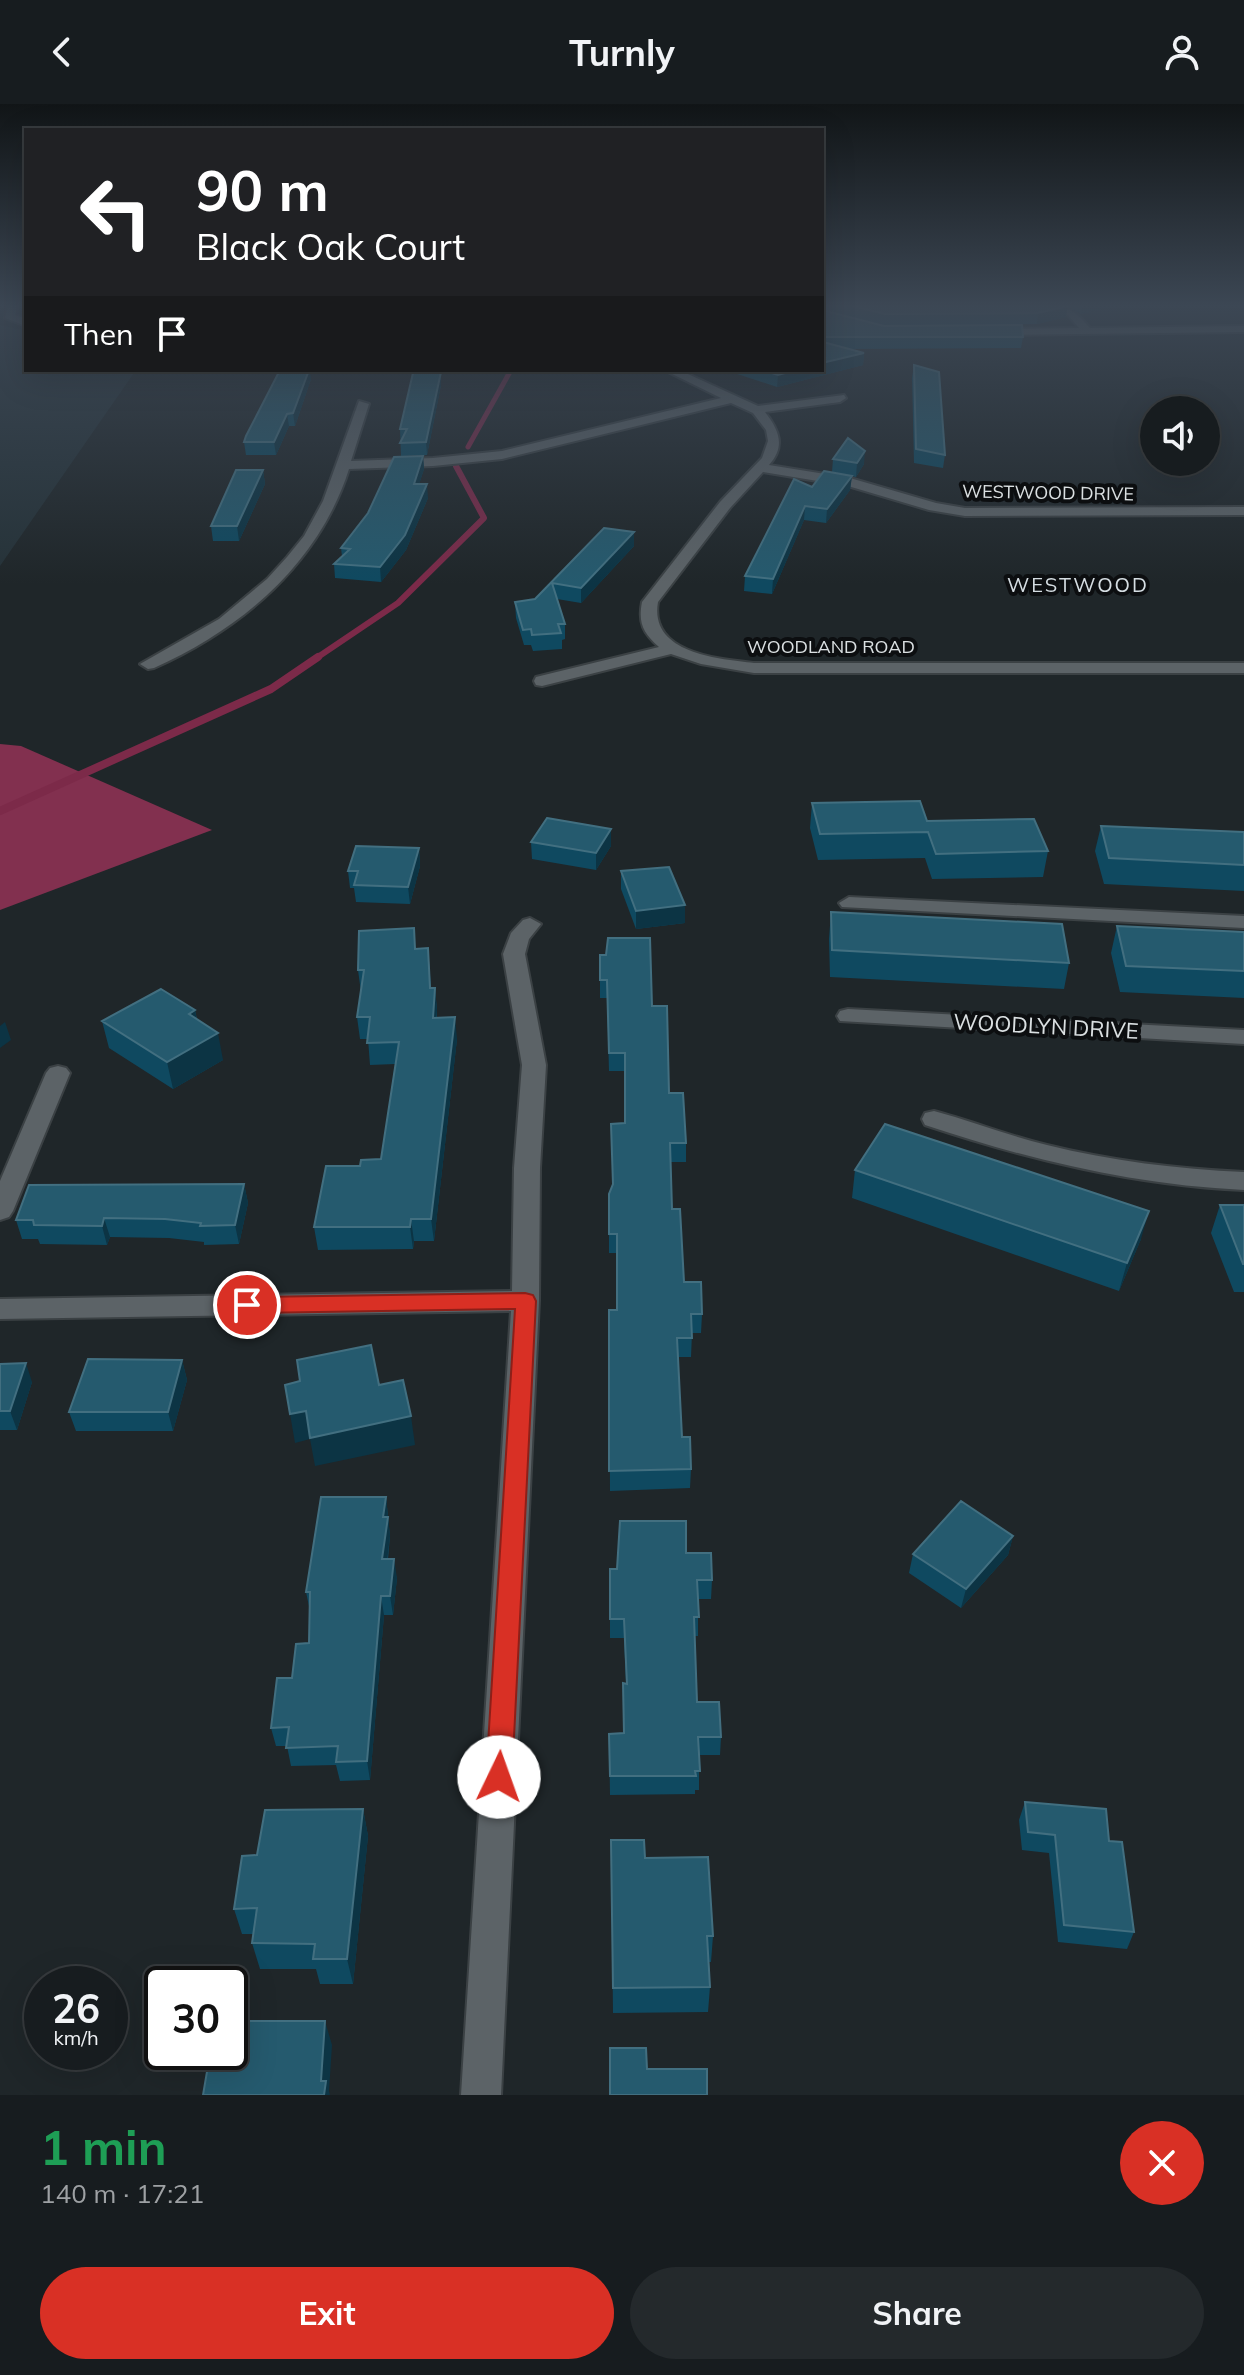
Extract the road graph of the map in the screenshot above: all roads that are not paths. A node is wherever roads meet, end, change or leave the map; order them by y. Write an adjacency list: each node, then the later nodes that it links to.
1 (736, 398): 4 (street); 5 (street)
2 (840, 398): 4 (street)
3 (363, 404): 5 (street)
4 (757, 410): 6 (street, WOODLAND ROAD)
5 (344, 465): 9 (street)
6 (760, 468): 7 (street, WESTWOOD DRIVE); 8 (street, WOODLAND ROAD)
7 (1244, 511)
8 (674, 648): 10 (street, WOODLAND ROAD); 11 (street)
9 (148, 664)
10 (1244, 668)
11 (542, 681)
12 (849, 903): 13 (street)
13 (1244, 922)
14 (530, 924): 21 (street)
15 (848, 1016): 16 (street, WOODLYN DRIVE)
16 (1244, 1037)
17 (58, 1073): 20 (street)
18 (934, 1119): 19 (street)
19 (1244, 1181)
20 (0, 1211)
21 (525, 1301): 22 (street); 23 (street)
22 (0, 1309)
23 (481, 2095)

